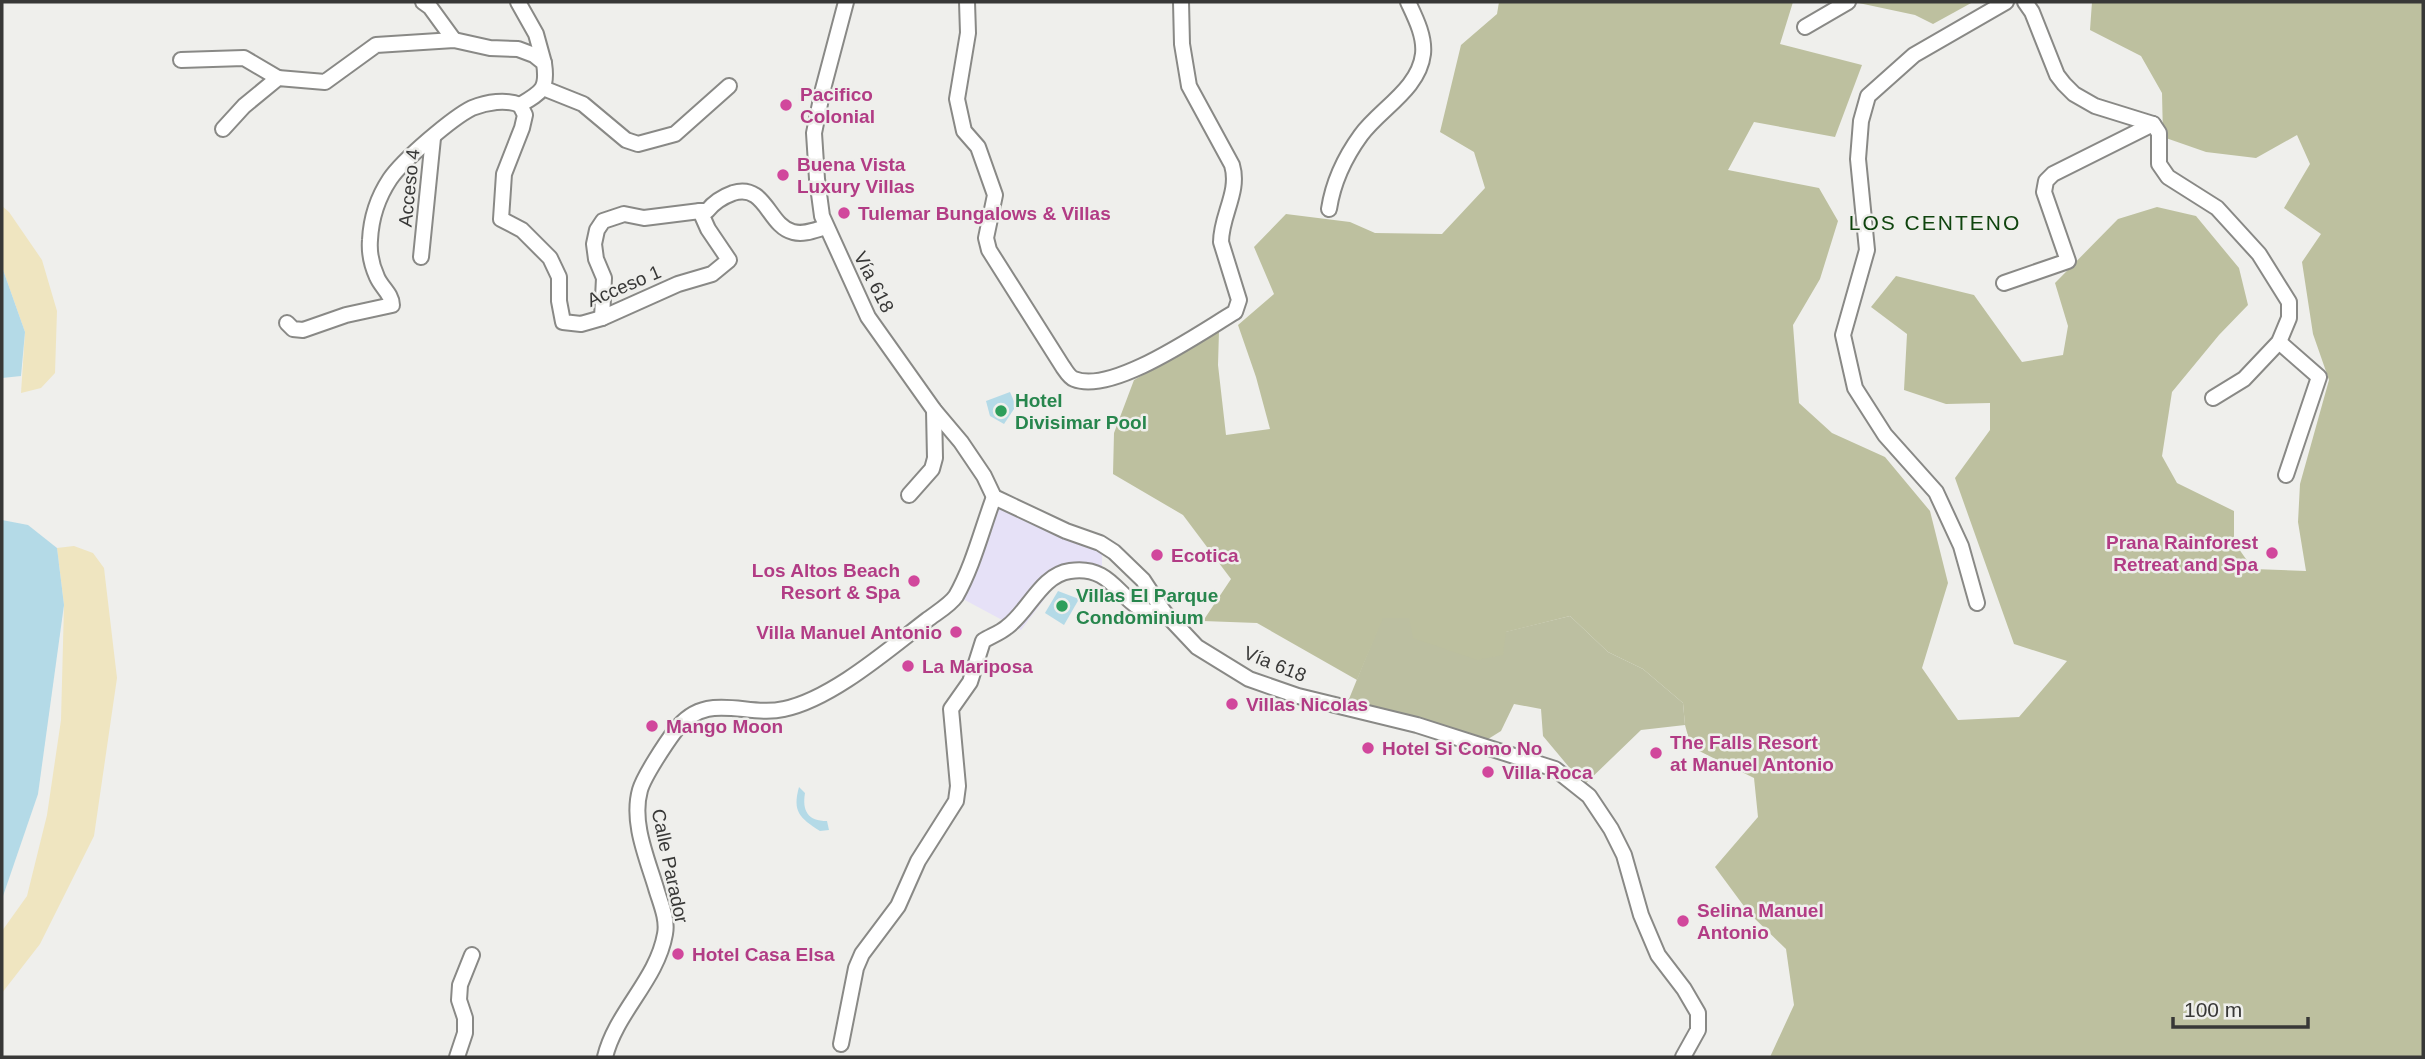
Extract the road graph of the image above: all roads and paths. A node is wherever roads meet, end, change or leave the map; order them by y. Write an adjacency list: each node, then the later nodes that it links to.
1 (423, 2): 11 (street)
2 (518, 2): 13 (street)
3 (846, 2): 23 (street, Vía 618)
4 (967, 2): 9 (street)
5 (1409, 2): 21 (street)
6 (1848, 2): 10 (street)
7 (2006, 2): 34 (street)
8 (2025, 2): 18 (street)
9 (1185, 3)
10 (1805, 27)
11 (454, 40): 13 (street); 14 (street)
12 (181, 60): 14 (street)
13 (544, 63): 16 (street)
14 (278, 78): 19 (street)
15 (729, 86): 16 (street)
16 (543, 88): 17 (street)
17 (520, 105): 20 (street, Acceso 4); 26 (street, Acceso 1)
18 (2153, 124): 25 (street); 28 (street)
19 (223, 129)
20 (433, 138): 24 (street, Acceso 4); 27 (street)
21 (1329, 209)
22 (700, 211): 23 (street); 26 (street, Acceso 1); 26 (street)
23 (826, 227): 30 (street, Vía 618)
24 (421, 257)
25 (2004, 283)
26 (602, 318)
27 (287, 323)
28 (2279, 342): 29 (street); 31 (street)
29 (2213, 398)
30 (934, 410): 32 (street); 33 (street, Vía 618)
31 (2286, 475)
32 (909, 495)
33 (994, 497): 35 (street, Vía 618); 39 (street, Calle Parador)
34 (1977, 603)
35 (1164, 612): 37 (street); 40 (street, Vía 618)
36 (472, 955): 38 (street)
37 (841, 1044)
38 (457, 1057)
39 (605, 1057)
40 (1683, 1057)

